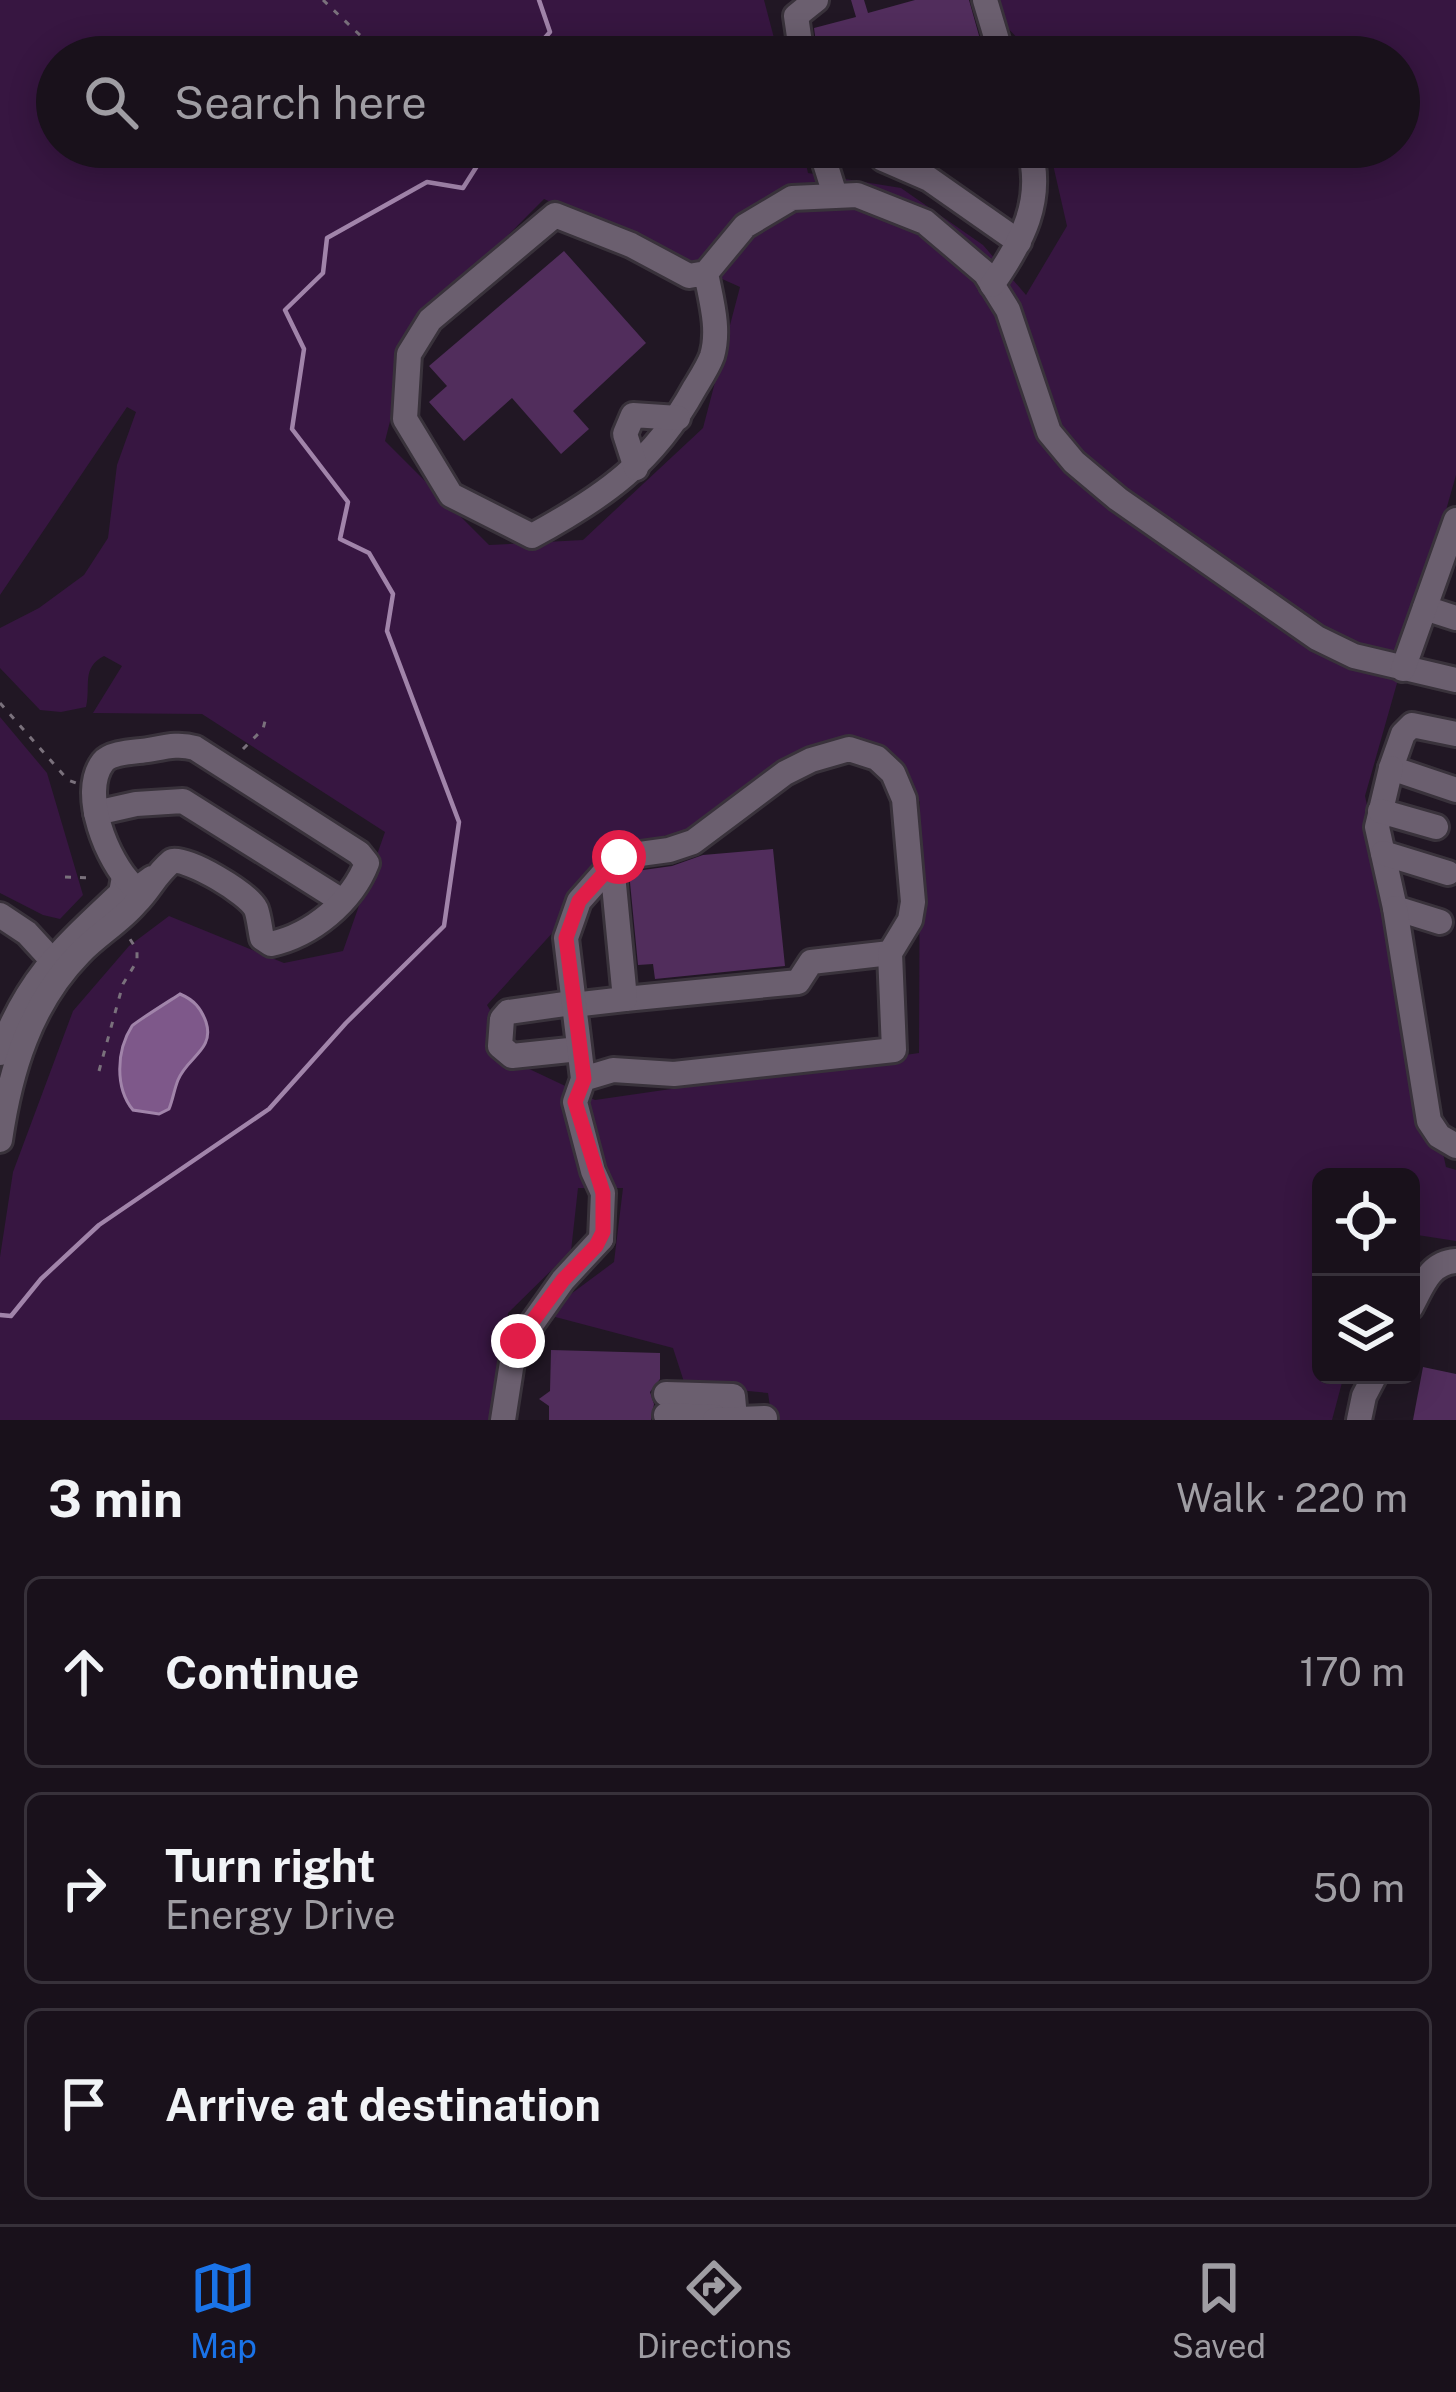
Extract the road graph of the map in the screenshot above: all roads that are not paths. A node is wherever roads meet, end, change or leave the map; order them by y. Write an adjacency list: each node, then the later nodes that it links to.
1 (816, 0): 3 (street)
2 (985, 0): 4 (street)
3 (798, 36)
4 (996, 36)
5 (827, 168): 8 (street)
6 (904, 168): 9 (street)
7 (1036, 168): 9 (street)
8 (835, 195): 10 (street); 11 (street)
9 (1019, 242): 11 (street)
10 (706, 273): 12 (street); 13 (street)
11 (992, 285): 17 (street)
12 (678, 418): 13 (street); 13 (street)
13 (637, 468)
14 (1456, 520): 15 (street)
15 (1425, 608): 16 (street); 17 (street)
16 (1456, 618)
17 (1403, 669): 18 (street)
18 (1456, 680)
19 (1456, 734): 20 (street)
20 (1391, 768): 21 (street); 22 (street)
21 (1456, 790)
22 (1380, 812): 24 (street); 25 (street)
23 (96, 813): 28 (street); 30 (street); 30 (street)
24 (1436, 827)
25 (1383, 853): 27 (street); 31 (street)
26 (612, 863): 34 (street); 36 (street); 37 (street)
27 (1448, 874)
28 (124, 878): 29 (street); 35 (street)
29 (152, 878): 30 (street); 35 (street)
30 (342, 901)
31 (1395, 908): 33 (street); 42 (street)
32 (0, 915): 35 (street)
33 (1440, 922)
34 (890, 953): 36 (street); 40 (street)
35 (57, 966): 39 (street); 41 (street)
36 (625, 999): 37 (street)
37 (573, 1004): 38 (street); 38 (street)
38 (579, 1049): 40 (street)
39 (0, 1053)
40 (584, 1079): 49 (street)
41 (0, 1140)
42 (1456, 1146)
43 (1456, 1262): 44 (street)
44 (1420, 1290)
45 (1370, 1384): 50 (street)
46 (666, 1404): 47 (street)
47 (722, 1418): 48 (street)
48 (765, 1418)
49 (503, 1420)
50 (1359, 1420)

